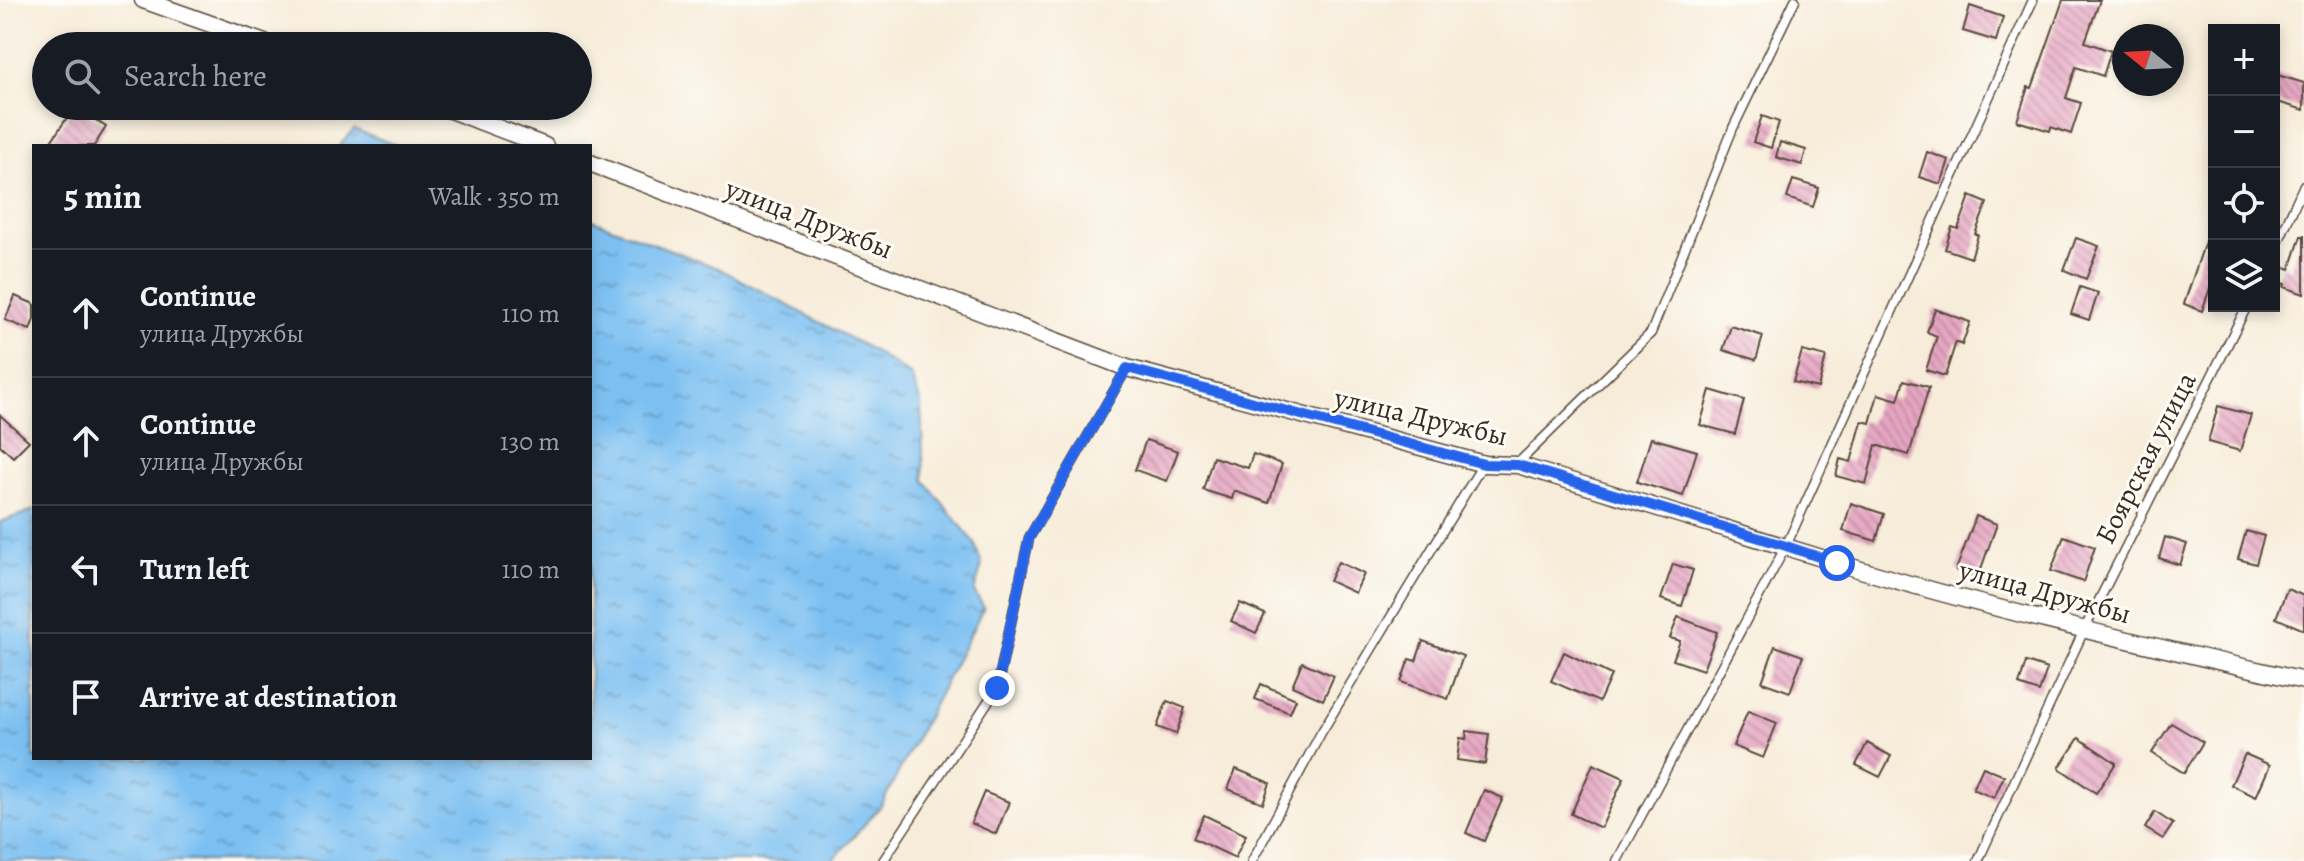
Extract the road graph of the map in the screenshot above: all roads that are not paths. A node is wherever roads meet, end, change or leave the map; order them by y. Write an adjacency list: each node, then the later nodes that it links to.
1 (143, 0): 4 (street)
2 (1795, 0): 13 (lane)
3 (2033, 0): 14 (lane)
4 (233, 32)
5 (477, 120): 6 (street)
6 (540, 144)
7 (592, 164): 11 (street, улица Дружбы)
8 (2304, 185): 9 (lane)
9 (2279, 240)
10 (2244, 312): 15 (lane, Боярская улица)
11 (1127, 368): 12 (street, улица Дружбы); 17 (lane)
12 (1484, 464): 13 (lane); 18 (lane)
13 (1518, 465): 14 (street, улица Дружбы)
14 (1786, 546): 15 (street, улица Дружбы); 19 (lane)
15 (2084, 630): 16 (street, улица Дружбы); 20 (lane, Боярская улица)
16 (2304, 681)
17 (883, 861)
18 (1252, 861)
19 (1617, 861)
20 (1978, 861)

